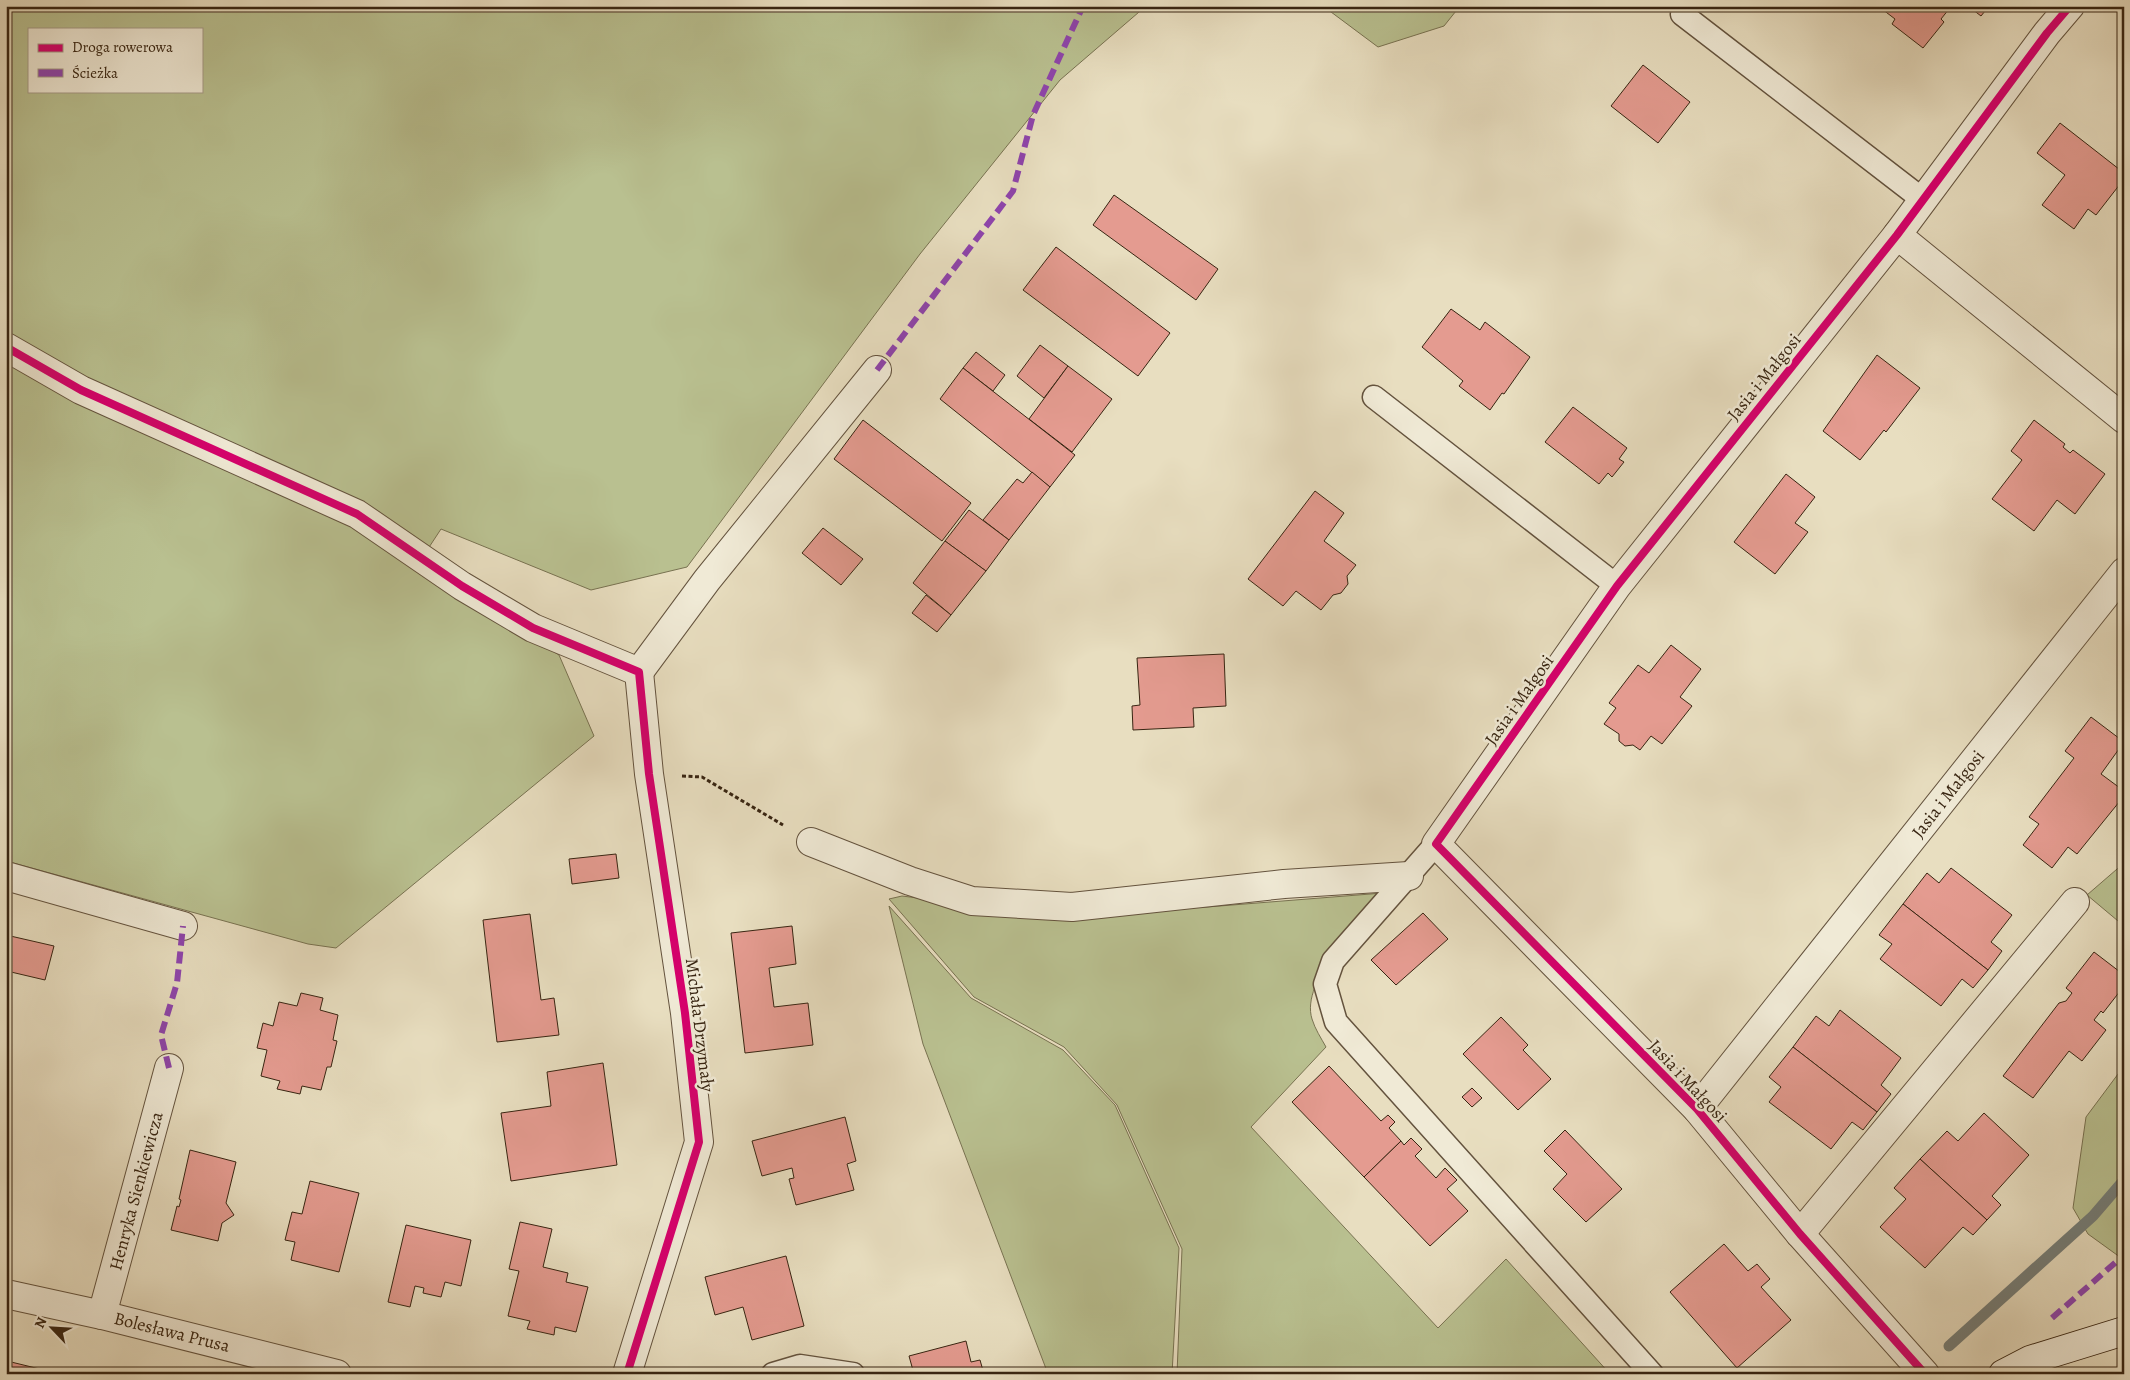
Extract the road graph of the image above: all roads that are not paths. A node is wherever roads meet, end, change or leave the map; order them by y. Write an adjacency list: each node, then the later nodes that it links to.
1 (2070, 6): 3 (street, Jasia i Małgosi)
2 (1682, 14): 3 (lane)
3 (1922, 200): 4 (street, Jasia i Małgosi)
4 (1897, 235): 8 (street); 10 (street, Jasia i Małgosi)
5 (6, 347): 11 (street)
6 (877, 370): 11 (street)
7 (1374, 397): 10 (lane)
8 (2124, 419)
9 (2124, 572): 19 (street, Jasia i Małgosi)
10 (1617, 586): 13 (street, Jasia i Małgosi)
11 (639, 672): 25 (street, Michała Drzymały)
12 (811, 842): 15 (street)
13 (1436, 844): 15 (lane); 19 (street, Jasia i Małgosi)
14 (6, 876): 17 (street)
15 (1409, 876): 28 (lane)
16 (2075, 902): 20 (street)
17 (183, 926)
18 (169, 1068): 22 (street, Henryka Sienkiewicza)
19 (1697, 1109): 20 (street, Jasia i Małgosi)
20 (1800, 1234): 29 (street, Jasia i Małgosi)
21 (6, 1294): 22 (street, Bolesława Prusa)
22 (102, 1314): 24 (street, Bolesława Prusa)
23 (2124, 1331): 30 (street)
24 (337, 1374)
25 (627, 1374)
26 (773, 1374): 27 (lane)
27 (854, 1374)
28 (1652, 1374)
29 (1925, 1374)
30 (2003, 1374)

